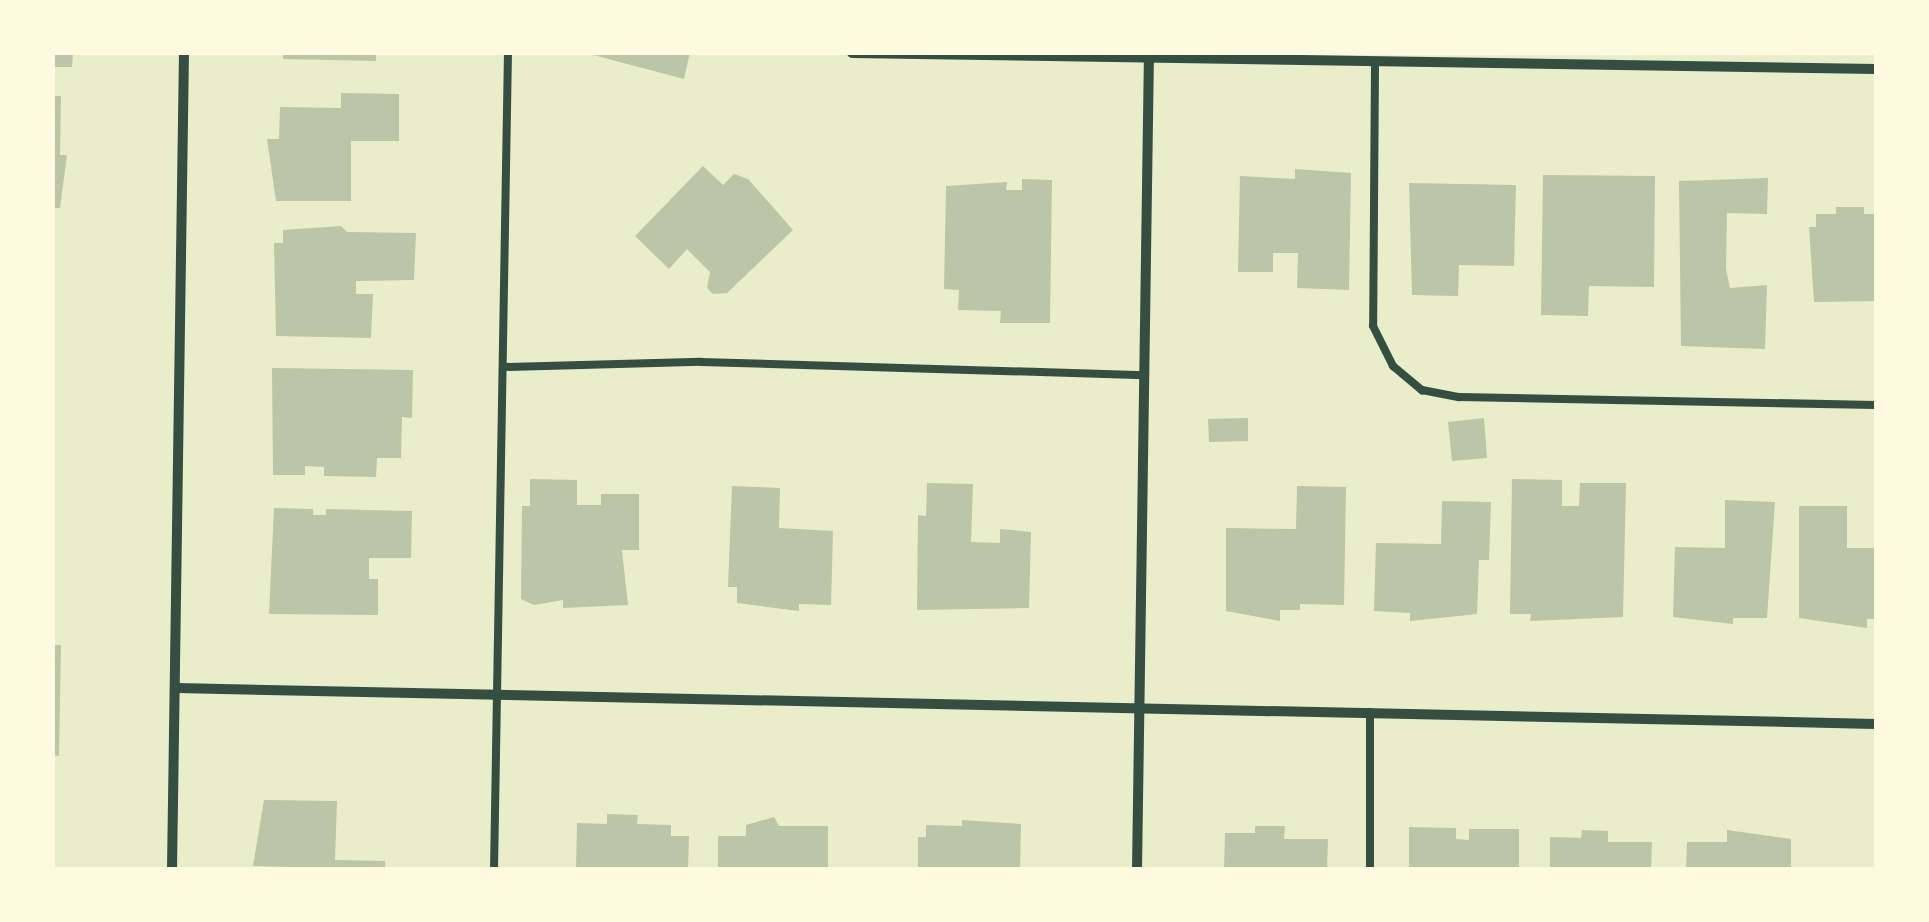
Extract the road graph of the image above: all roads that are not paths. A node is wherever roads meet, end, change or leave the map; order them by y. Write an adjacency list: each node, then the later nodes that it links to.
1 (184, 52): 10 (street)
2 (508, 52): 7 (lane)
3 (852, 53): 4 (street)
4 (1149, 56): 5 (street); 8 (street)
5 (1375, 63): 6 (street); 9 (lane)
6 (1876, 69)
7 (505, 367): 8 (lane); 11 (lane)
8 (1145, 375): 12 (street)
9 (1876, 405)
10 (177, 688): 11 (street); 15 (street)
11 (500, 694): 12 (street); 16 (lane)
12 (1140, 707): 13 (street); 17 (street)
13 (1370, 712): 14 (street); 18 (lane)
14 (1876, 724)
15 (172, 870)
16 (494, 870)
17 (1137, 870)
18 (1370, 870)

